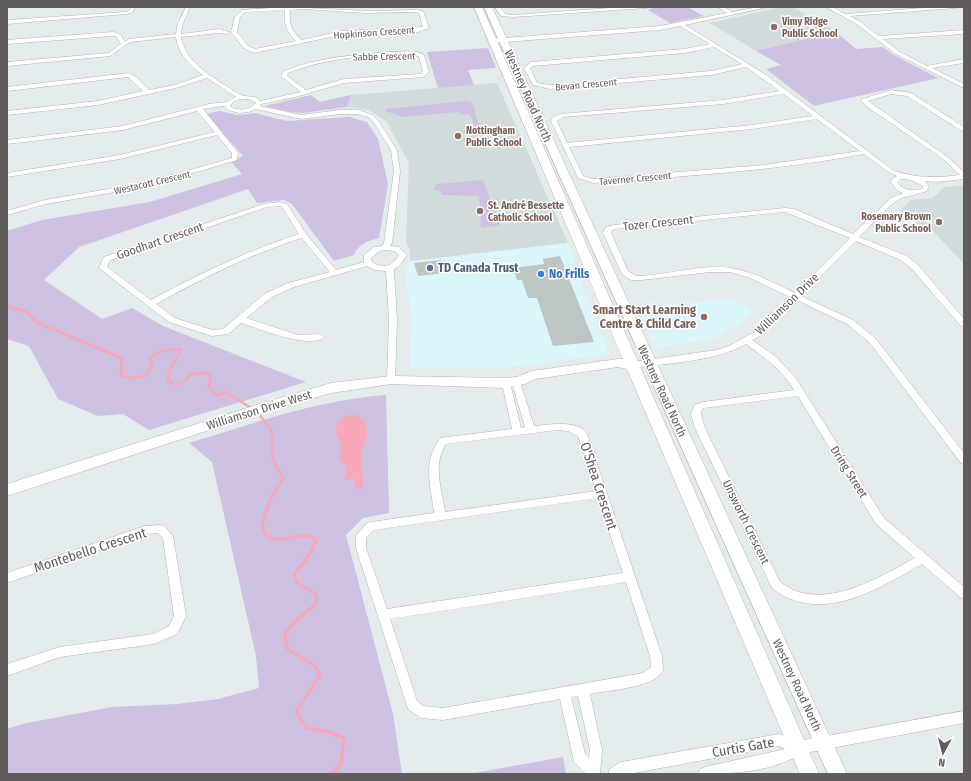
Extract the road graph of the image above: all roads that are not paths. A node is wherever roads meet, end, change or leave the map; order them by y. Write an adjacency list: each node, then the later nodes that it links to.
1 (82, 7): 15 (street)
2 (133, 7): 15 (street)
3 (188, 7): 20 (street)
4 (478, 7): 23 (main road, Westney Road North)
5 (488, 7): 23 (main road, Westney Road North)
6 (498, 7): 7 (street)
7 (646, 7)
8 (720, 7): 13 (street)
9 (766, 7): 13 (street)
10 (828, 7): 14 (street)
11 (956, 7): 14 (street)
12 (288, 8): 18 (street, Hopkinson Crescent); 22 (street); 22 (street, Hopkinson Crescent)
13 (732, 14): 17 (street)
14 (845, 15): 21 (street)
15 (79, 16): 16 (street)
16 (7, 22)
17 (681, 24): 23 (street); 26 (street)
18 (234, 32): 20 (street); 22 (street, Hopkinson Crescent)
19 (964, 32): 21 (street)
20 (179, 36): 25 (street); 31 (street)
21 (879, 38): 30 (street)
22 (300, 41)
23 (498, 41): 72 (main road, Westney Road North); 73 (main road, Westney Road North)
24 (7, 42): 25 (street)
25 (123, 43): 28 (street)
26 (714, 45): 29 (street); 29 (street, Bevan Crescent)
27 (964, 61): 30 (street)
28 (7, 64)
29 (747, 65): 37 (street)
30 (928, 67): 33 (street)
31 (206, 76): 32 (street); 35 (street)
32 (217, 83): 38 (street); 40 (street)
33 (964, 86)
34 (7, 89): 35 (street)
35 (147, 92): 42 (street)
36 (305, 92): 36 (street, Sabbe Crescent); 39 (street, Sabbe Crescent)
37 (784, 92): 43 (street); 47 (street, Taverner Crescent)
38 (240, 97): 39 (street); 40 (street)
39 (257, 103): 40 (street); 62 (street)
40 (229, 104): 41 (street)
41 (199, 109): 45 (street, Westacott Crescent); 46 (street)
42 (7, 113)
43 (818, 117): 47 (street); 48 (street)
44 (964, 130): 51 (street)
45 (218, 133): 50 (street); 59 (street, Westacott Crescent)
46 (7, 142)
47 (565, 145): 48 (street, Taverner Crescent)
48 (865, 152): 49 (street)
49 (892, 172): 52 (street); 55 (street)
50 (7, 175)
51 (964, 176): 54 (street)
52 (907, 177): 53 (street); 55 (street)
53 (916, 179): 54 (street); 56 (street)
54 (936, 180): 56 (street)
55 (895, 182): 57 (street); 58 (street)
56 (926, 186): 57 (street, Williamson Drive)
57 (910, 192): 58 (street, Williamson Drive)
58 (893, 199): 61 (street, Williamson Drive)
59 (7, 213)
60 (303, 235): 65 (street, Goodhart Crescent); 67 (street); 67 (street, Goodhart Crescent)
61 (855, 237): 66 (street, Williamson Drive); 66 (street, Tozer Crescent); 69 (street)
62 (385, 248): 63 (street); 64 (street)
63 (368, 263): 64 (street); 65 (street, Goodhart Crescent)
64 (390, 269): 74 (street)
65 (334, 272): 68 (street, Goodhart Crescent)
66 (796, 297): 71 (street, Williamson Drive); 79 (street)
67 (152, 303): 68 (street, Goodhart Crescent)
68 (239, 319): 70 (street)
69 (964, 324)
70 (320, 337)
71 (746, 340): 72 (street, Williamson Drive); 76 (street, Dring Street)
72 (649, 363): 73 (street, Williamson Drive); 92 (main road, Westney Road North)
73 (632, 365): 75 (main road, Williamson Drive West); 93 (main road, Westney Road North)
74 (391, 380): 75 (main road, Williamson Drive West); 80 (main road, Williamson Drive West)
75 (514, 382): 77 (street); 78 (street)
76 (800, 392): 83 (street, Dring Street); 83 (street, Unsworth Crescent)
77 (530, 429): 78 (street, O'Shea Crescent); 81 (street, O'Shea Crescent)
78 (517, 431): 82 (street, O'Shea Crescent)
79 (964, 460)
80 (7, 490)
81 (601, 494): 82 (street); 84 (street, O'Shea Crescent)
82 (440, 516): 87 (street, O'Shea Crescent)
83 (922, 559): 86 (street, Dring Street)
84 (629, 577): 87 (street); 89 (street, O'Shea Crescent)
85 (7, 578): 88 (street, Montebello Crescent)
86 (964, 594)
87 (383, 615): 90 (street, O'Shea Crescent)
88 (7, 670)
89 (583, 689): 90 (street, O'Shea Crescent); 94 (street)
90 (564, 692): 94 (street)
91 (964, 717): 92 (street)
92 (824, 744): 93 (street); 98 (main road, Westney Road North)
93 (798, 748): 95 (street, Curtis Gate); 96 (street, Curtis Gate); 97 (main road, Westney Road North)
94 (593, 772)
95 (615, 774)
96 (705, 774)
97 (810, 774)
98 (838, 774)

